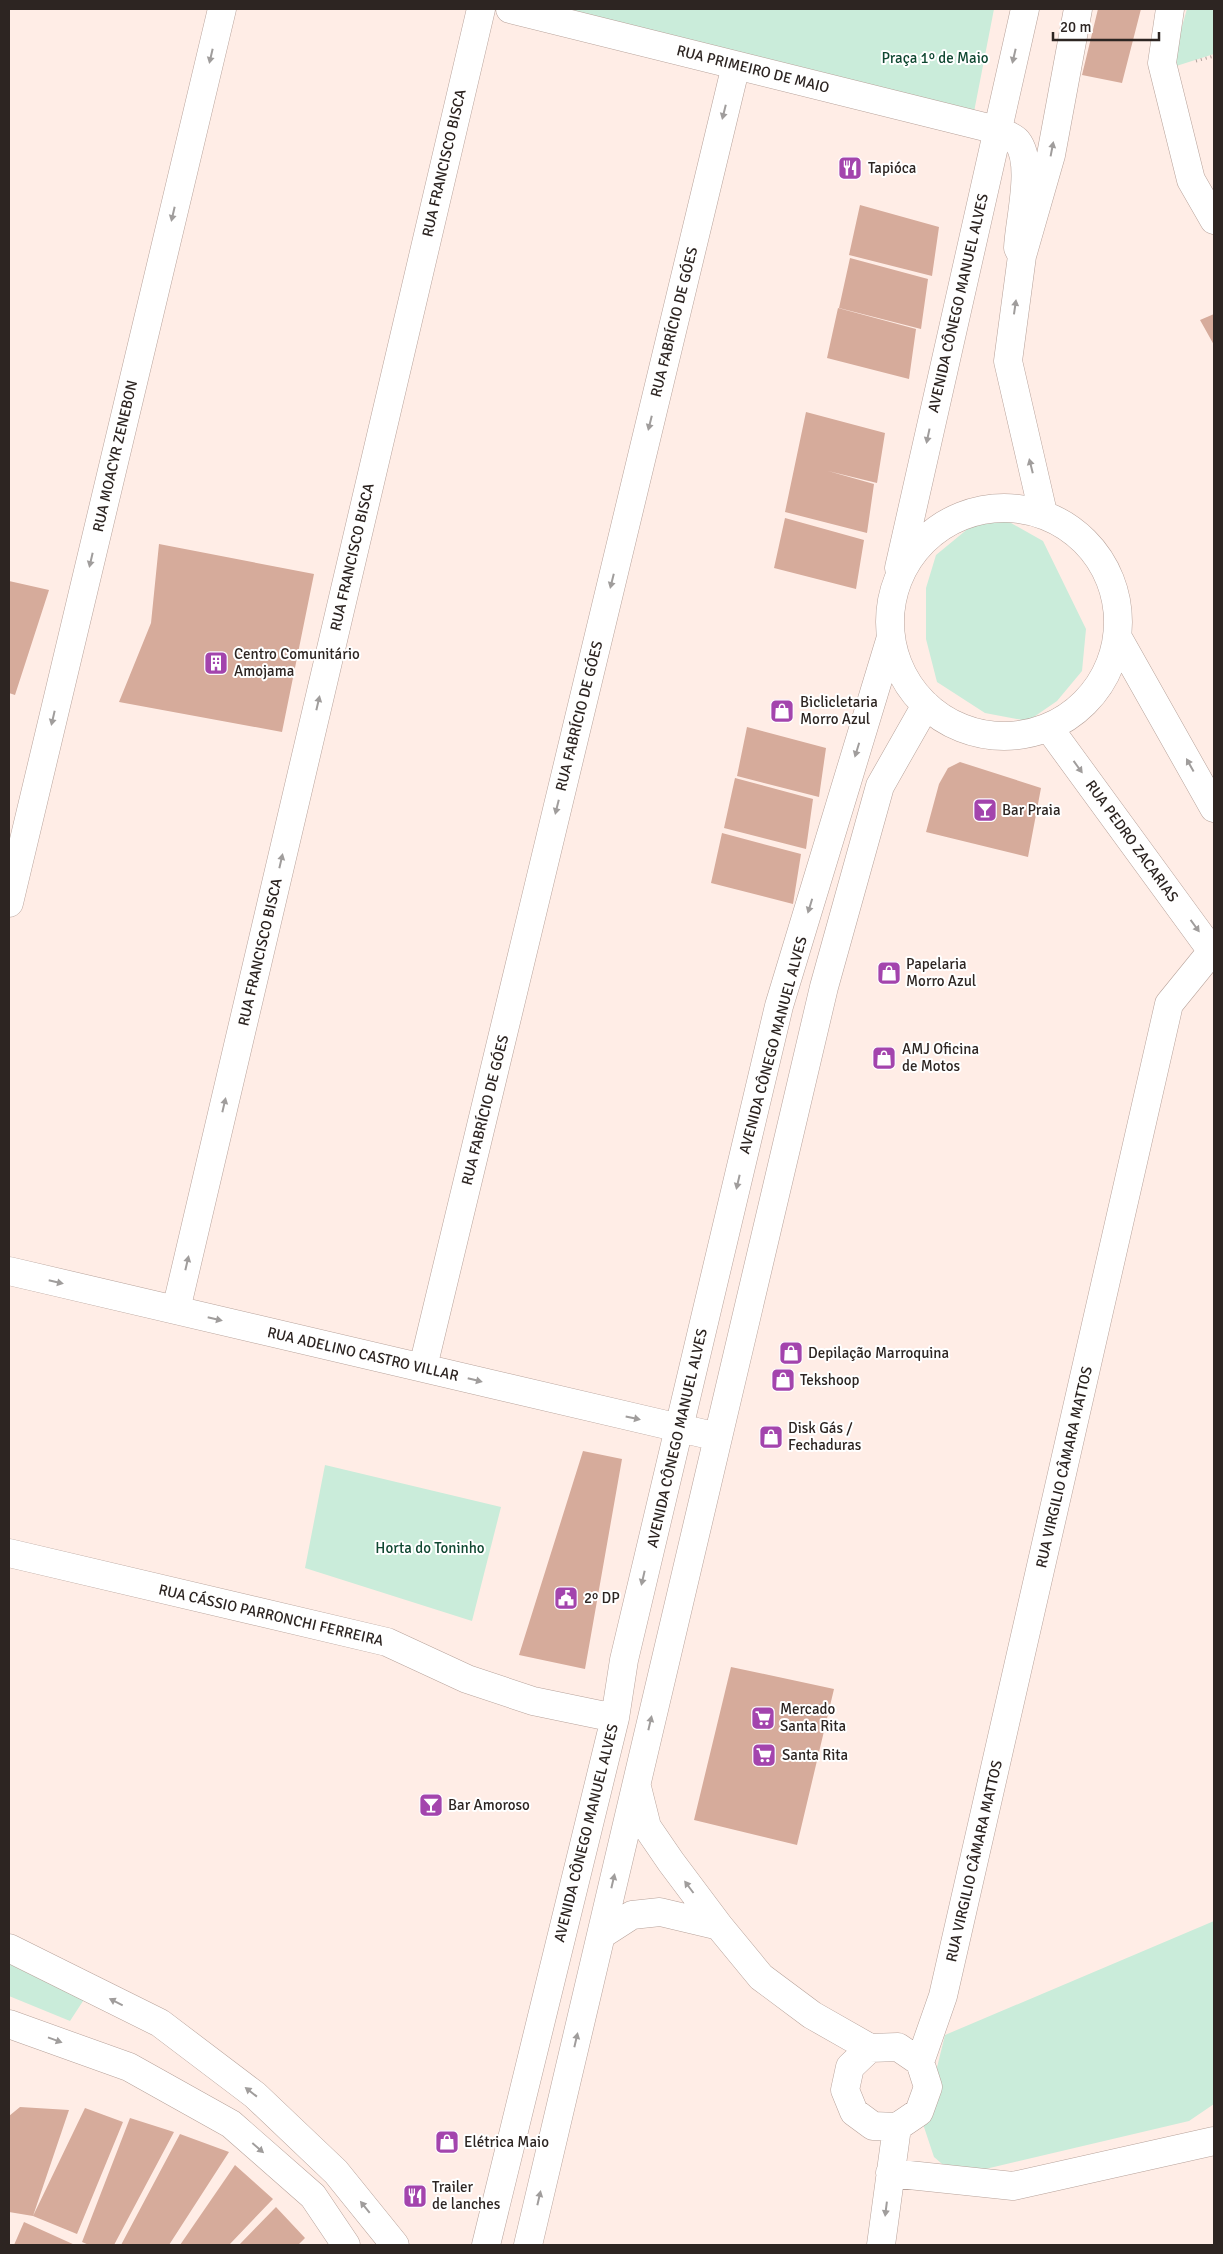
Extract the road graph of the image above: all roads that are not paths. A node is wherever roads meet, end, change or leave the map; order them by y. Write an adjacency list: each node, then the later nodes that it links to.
1 (222, 9): 18 (street, RUA MOACYR ZENEBON, one-way to 18)
2 (480, 9): 21 (street, RUA FRANCISCO BISCA, one-way to 2)
3 (510, 9): 7 (street, RUA PRIMEIRO DE MAIO)
4 (1025, 9): 8 (street, AVENIDA CÔNEGO MANUEL ALVES, one-way to 8)
5 (1078, 9): 10 (street, one-way to 5)
6 (1170, 9): 9 (street)
7 (736, 65): 8 (street, RUA PRIMEIRO DE MAIO); 22 (street, RUA FABRÍCIO DE GÓES, one-way to 22)
8 (996, 130): 10 (street, RUA PRIMEIRO DE MAIO); 12 (street, AVENIDA CÔNEGO MANUEL ALVES, one-way to 12)
9 (1214, 220)
10 (1022, 256): 11 (street, one-way to 10)
11 (1043, 513): 12 (street); 14 (street)
12 (892, 598): 13 (street)
13 (891, 637): 15 (street); 23 (street, AVENIDA CÔNEGO MANUEL ALVES, one-way to 23)
14 (1118, 638): 16 (street); 17 (street, one-way to 14)
15 (926, 705): 16 (street); 24 (street)
16 (1049, 728): 19 (street, RUA PEDRO ZACARIAS, one-way to 19)
17 (1214, 808)
18 (9, 902)
19 (1213, 952): 31 (street, RUA VIRGILIO CÂMARA MATTOS)
20 (9, 1271): 21 (street, RUA ADELINO CASTRO VILLAR, one-way to 21)
21 (176, 1310): 22 (street, RUA ADELINO CASTRO VILLAR, one-way to 22)
22 (423, 1367): 23 (street, RUA ADELINO CASTRO VILLAR, one-way to 23)
23 (679, 1428): 24 (street, RUA ADELINO CASTRO VILLAR); 26 (street, AVENIDA CÔNEGO MANUEL ALVES, one-way to 26)
24 (718, 1437): 27 (street, one-way to 24)
25 (9, 1553): 26 (street, RUA CÁSSIO PARRONCHI FERREIRA)
26 (615, 1718): 43 (street, AVENIDA CÔNEGO MANUEL ALVES)
27 (636, 1783): 28 (street, one-way to 27); 29 (street, one-way to 27)
28 (719, 1926): 29 (street); 32 (street)
29 (601, 1935): 44 (street, one-way to 29)
30 (9, 1948): 42 (street, one-way to 30)
31 (943, 1996): 34 (street, RUA VIRGILIO CÂMARA MATTOS); 36 (street, RUA VIRGILIO CÂMARA MATTOS)
32 (812, 2015): 35 (street); 37 (street)
33 (9, 2024): 41 (street, one-way to 41)
34 (898, 2047): 35 (street); 36 (street)
35 (870, 2048): 37 (street)
36 (920, 2062): 38 (street)
37 (850, 2067): 38 (street)
38 (885, 2126): 40 (street)
39 (1214, 2141): 40 (street)
40 (890, 2173): 45 (street, one-way to 45)
41 (346, 2245)
42 (395, 2245)
43 (486, 2245)
44 (528, 2245)
45 (881, 2245)

